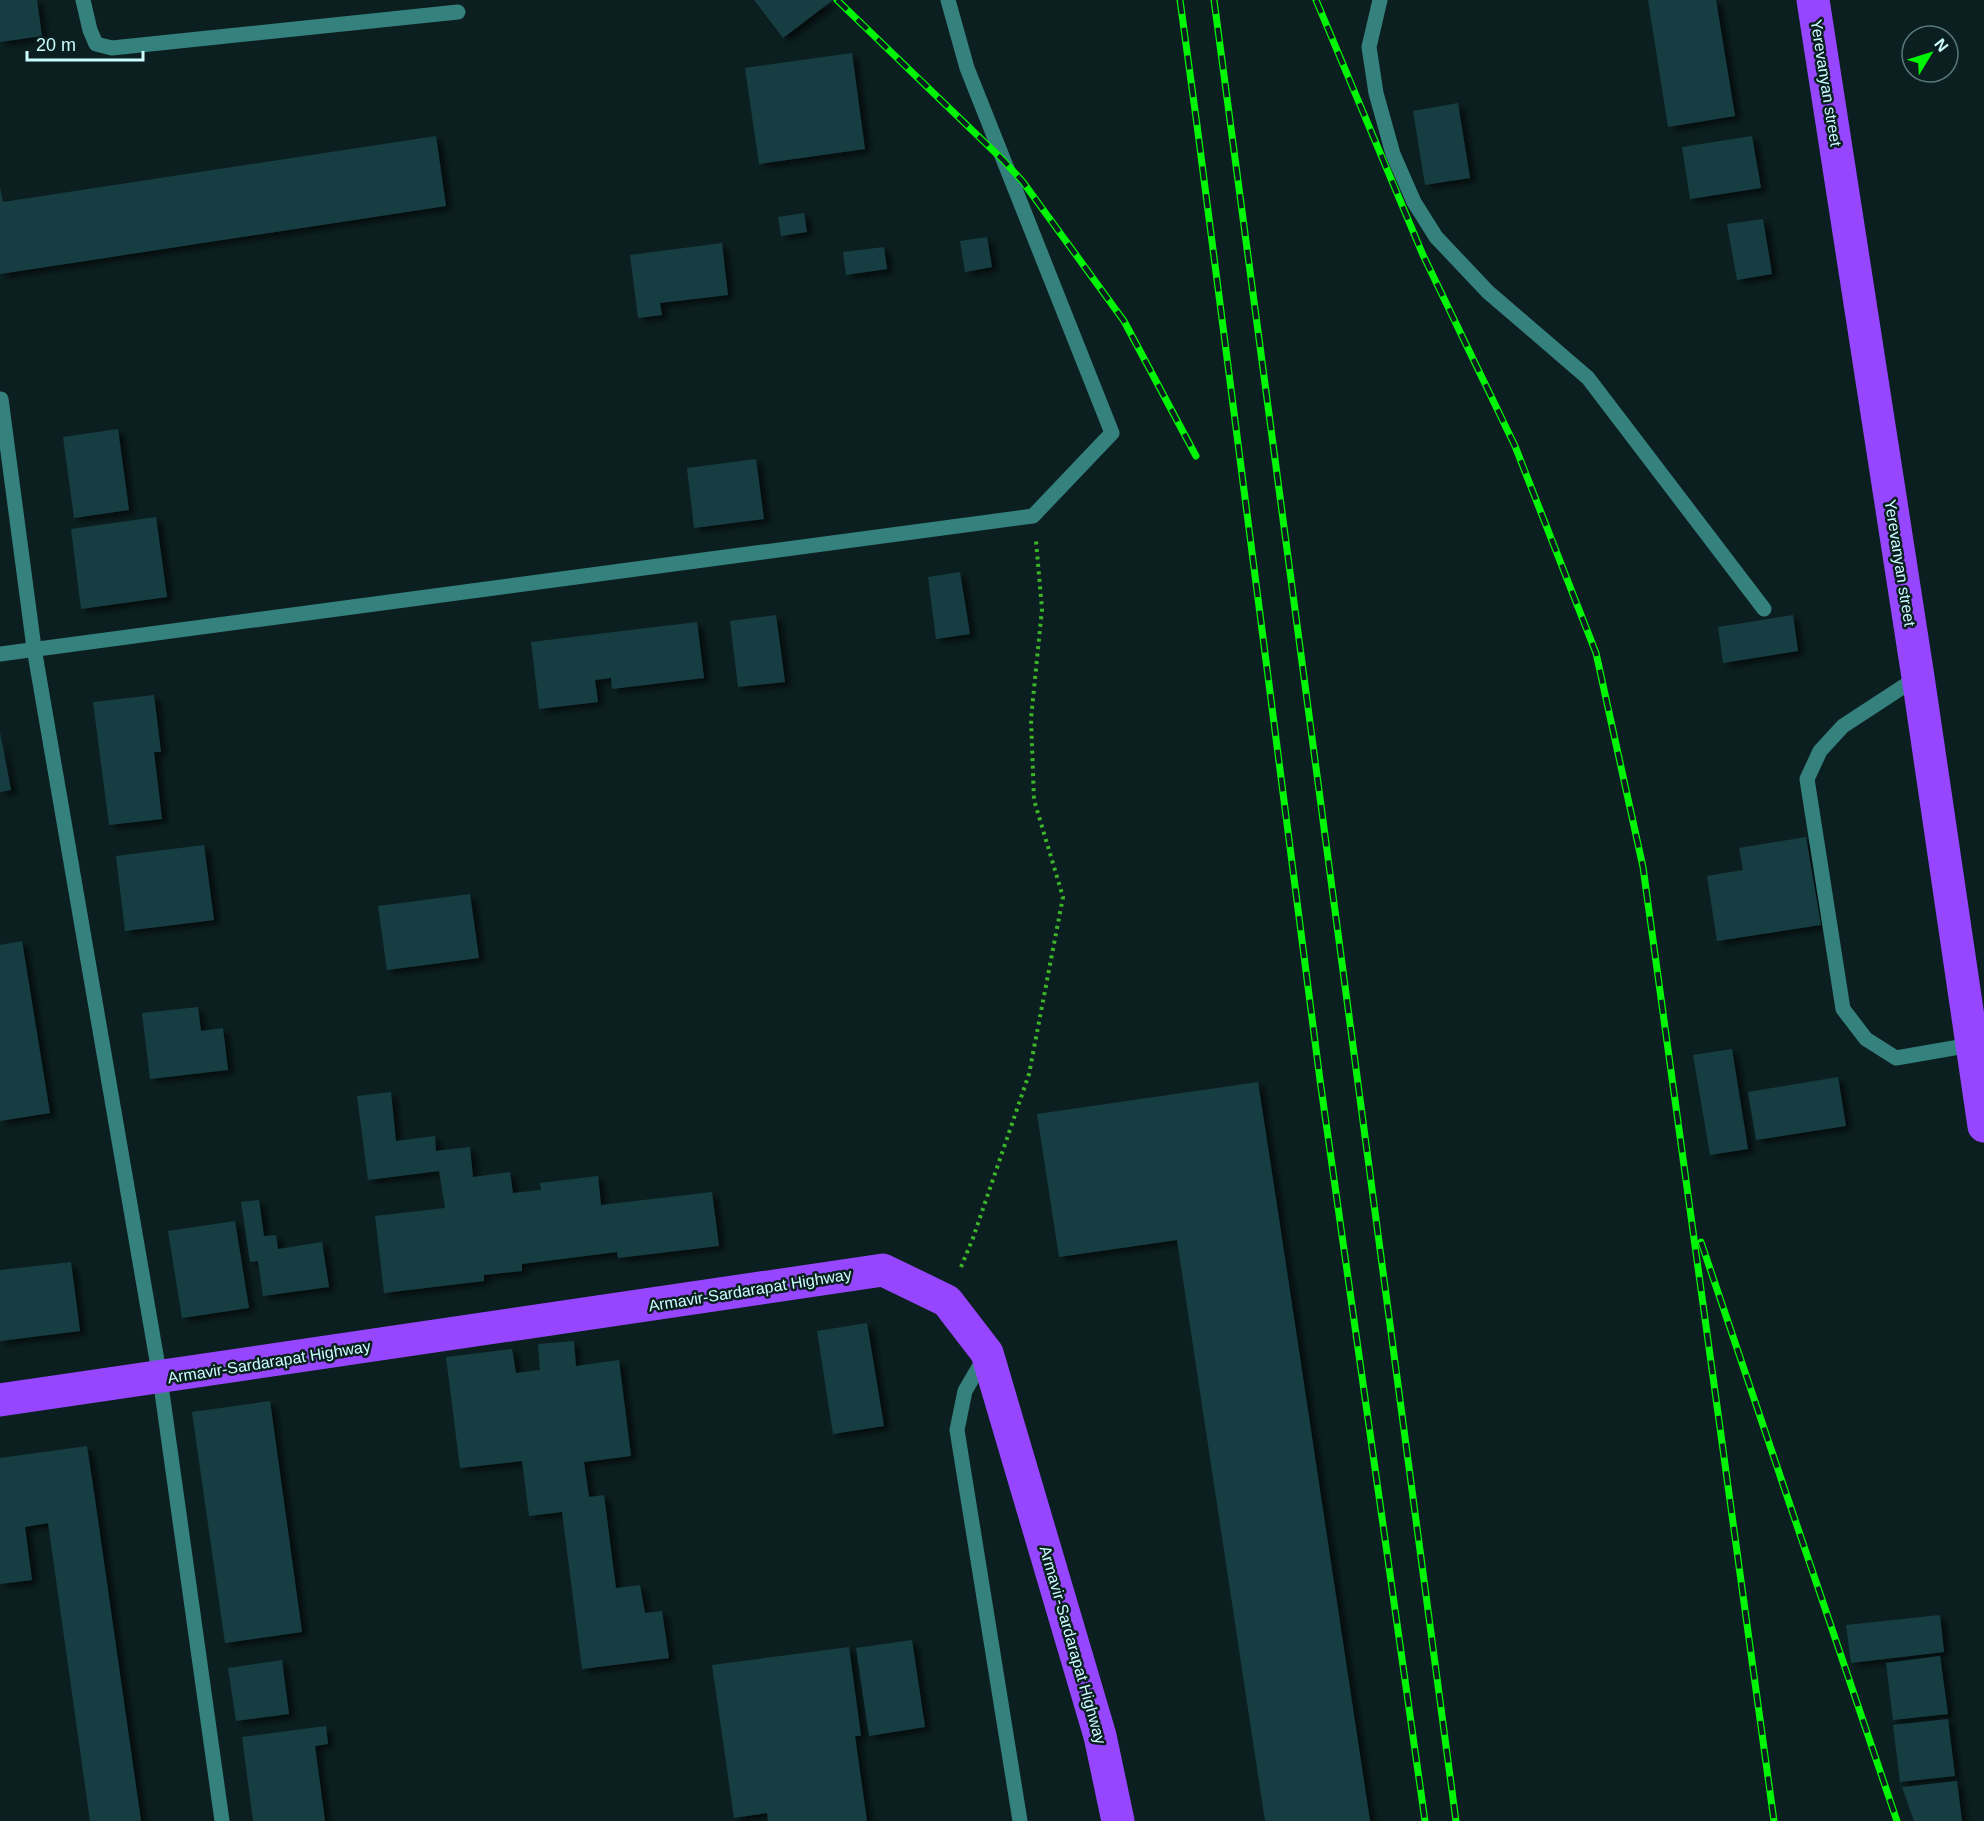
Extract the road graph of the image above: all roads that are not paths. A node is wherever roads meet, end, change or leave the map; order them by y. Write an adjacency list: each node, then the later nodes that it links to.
1 (83, 0): 5 (street)
2 (948, 0): 8 (street)
3 (1380, 0): 7 (street)
4 (1813, 0): 10 (highway, Yerevanyan street)
5 (458, 12)
6 (1, 399): 8 (street)
7 (1764, 609)
8 (34, 648): 9 (street); 14 (street)
9 (0, 654)
10 (1917, 677): 11 (highway, Yerevanyan street); 11 (street)
11 (1971, 1045): 12 (highway, Yerevanyan street)
12 (1984, 1126)
13 (987, 1353): 14 (highway, Armavir-Sardarapat Highway); 17 (street); 18 (highway, Armavir-Sardarapat Highway)
14 (160, 1378): 15 (highway, Armavir-Sardarapat Highway); 16 (street)
15 (0, 1400)
16 (222, 1821)
17 (1020, 1821)
18 (1118, 1821)

